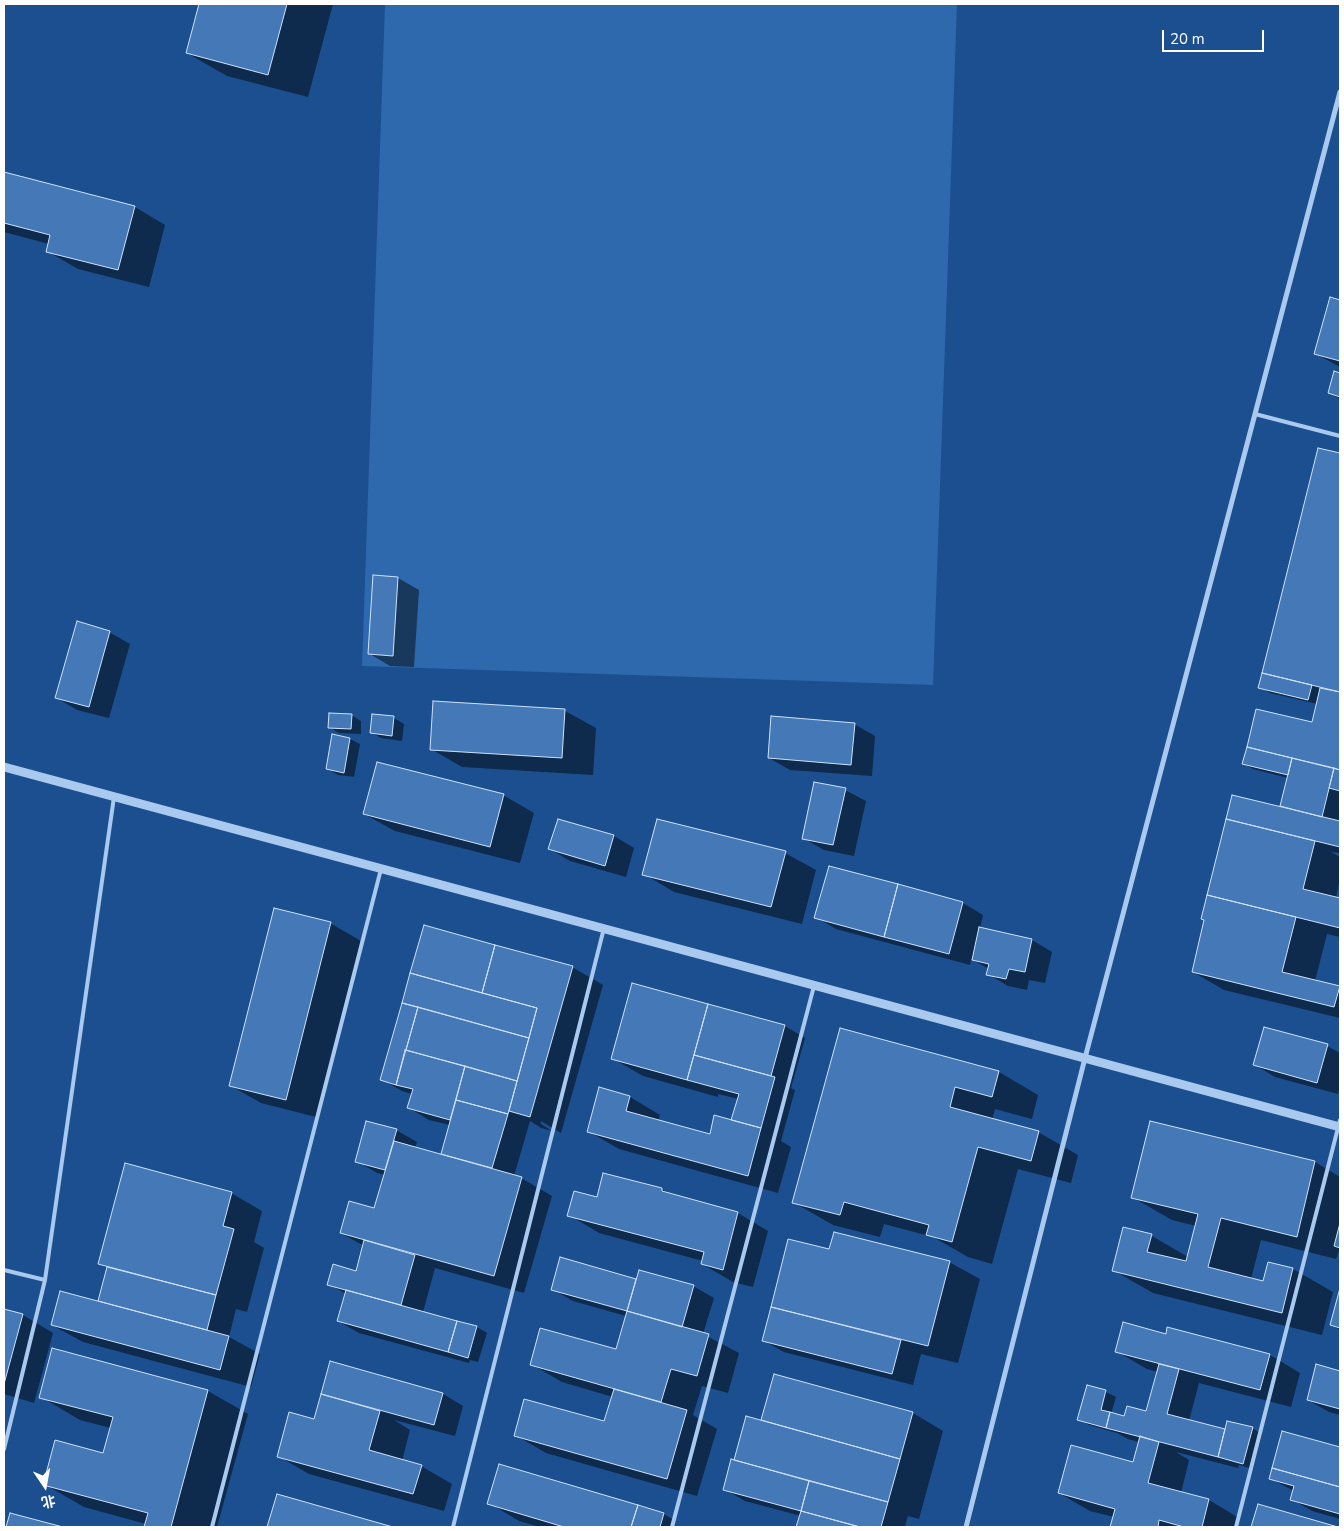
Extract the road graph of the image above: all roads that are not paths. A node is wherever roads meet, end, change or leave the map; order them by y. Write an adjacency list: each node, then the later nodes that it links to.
1 (1340, 92): 2 (street)
2 (1255, 414): 3 (lane); 9 (street)
3 (1340, 436)
4 (4, 767): 5 (street)
5 (114, 797): 6 (street); 12 (lane)
6 (381, 868): 7 (street); 14 (lane)
7 (604, 928): 8 (street); 15 (lane)
8 (814, 986): 9 (street); 16 (lane)
9 (1084, 1058): 10 (street); 17 (street)
10 (1340, 1125): 18 (lane)
11 (4, 1270): 12 (lane)
12 (45, 1280): 13 (lane)
13 (4, 1449)
14 (212, 1527)
15 (453, 1527)
16 (672, 1527)
17 (966, 1527)
18 (1236, 1527)

